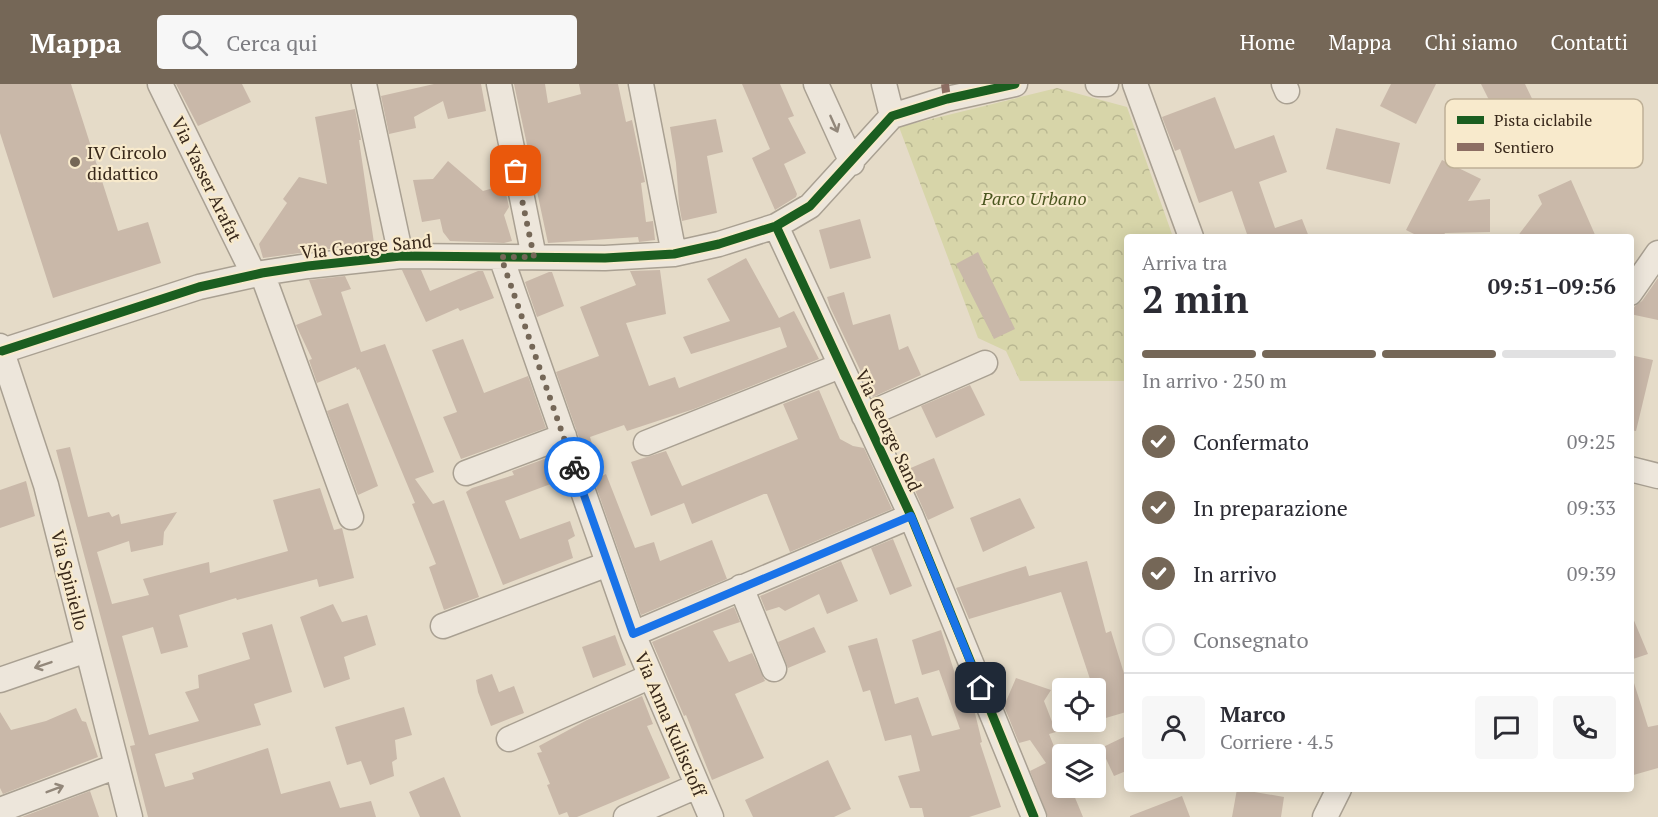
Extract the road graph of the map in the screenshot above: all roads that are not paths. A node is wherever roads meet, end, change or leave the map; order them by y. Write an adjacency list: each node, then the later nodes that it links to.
1 (160, 84): 20 (street, Via Yasser Arafat)
2 (364, 84): 17 (street, Via George Sand)
3 (499, 84): 19 (street)
4 (641, 84): 16 (street)
5 (816, 84): 12 (street, one-way to 12)
6 (884, 84): 11 (street)
7 (1015, 84): 11 (street)
8 (1098, 84): 9 (street)
9 (1106, 84)
10 (1135, 84): 14 (street)
11 (892, 116): 12 (street, Via George Sand)
12 (852, 163): 13 (street, Via George Sand)
13 (776, 226): 16 (street, Via George Sand); 24 (street, Via George Sand)
14 (1190, 234)
15 (1658, 253): 21 (street)
16 (674, 254): 19 (street, Via George Sand)
17 (401, 256): 18 (street, Via George Sand); 20 (street, Via George Sand)
18 (501, 257): 19 (street, Via George Sand); 26 (street, Via Anna Kuliscioff)
19 (534, 257)
20 (258, 274): 22 (street, Via George Sand); 32 (street, Via Yasser Arafat)
21 (1634, 287)
22 (1, 348): 37 (street, Via Spiniello)
23 (985, 363): 25 (street)
24 (840, 366): 25 (street, Via George Sand); 27 (street)
25 (864, 416): 31 (street, Via George Sand)
26 (564, 436): 29 (street); 33 (street, Via Anna Kuliscioff)
27 (646, 443)
28 (1634, 470): 30 (street)
29 (466, 473)
30 (1658, 476)
31 (911, 516): 34 (street); 49 (street, Via George Sand)
32 (351, 517)
33 (608, 564): 35 (street); 36 (street, Via Anna Kuliscioff)
34 (741, 587): 36 (street); 38 (street)
35 (443, 626)
36 (633, 634): 39 (street, Via Anna Kuliscioff)
37 (87, 650): 40 (street, one-way to 40); 42 (street, Via Spiniello)
38 (774, 669)
39 (649, 677): 41 (street); 43 (street, Via Anna Kuliscioff)
40 (0, 680)
41 (509, 739)
42 (117, 766): 45 (street, one-way to 42); 46 (street, Via Spiniello)
43 (697, 786): 47 (street); 48 (street, Via Anna Kuliscioff)
44 (1338, 792): 50 (street)
45 (0, 810)
46 (130, 817)
47 (626, 817)
48 (711, 817)
49 (1034, 817)
50 (1325, 817)

